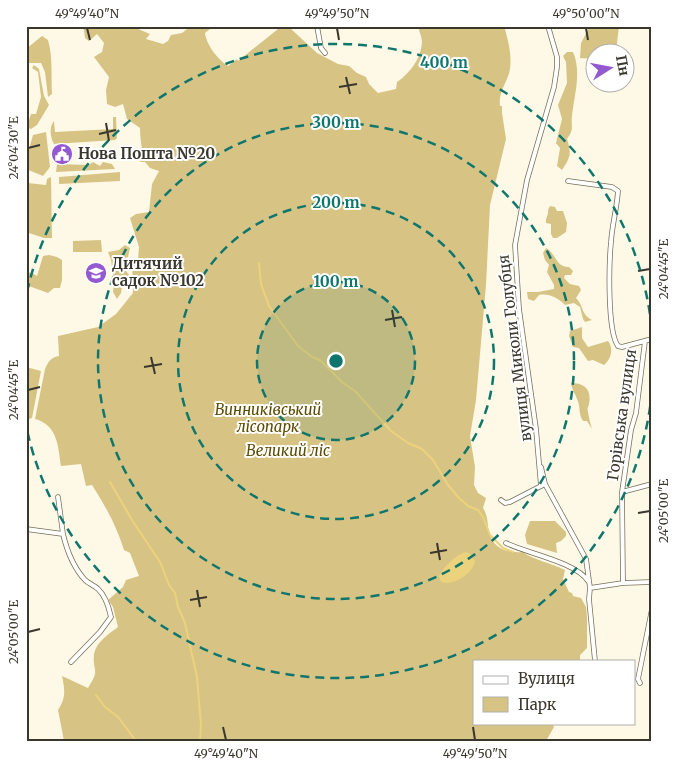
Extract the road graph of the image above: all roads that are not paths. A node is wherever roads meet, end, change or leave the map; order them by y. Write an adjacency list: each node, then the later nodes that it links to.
1 (317, 26): 3 (street)
2 (548, 26): 8 (street, вулиця Миколи Голубця)
3 (324, 53)
4 (568, 181): 6 (street)
5 (652, 339): 6 (street)
6 (644, 341): 9 (street, Горівська вулиця)
7 (652, 484): 9 (street)
8 (543, 485): 11 (street); 17 (street, вулиця Миколи Голубця)
9 (622, 492): 16 (street, Горівська вулиця)
10 (58, 497): 13 (street)
11 (501, 500)
12 (26, 530): 13 (street)
13 (63, 534): 20 (street)
14 (506, 543): 17 (street)
15 (652, 582): 16 (street)
16 (623, 583): 17 (street)
17 (590, 588): 19 (street, вулиця Миколи Голубця)
18 (652, 609): 21 (street)
19 (595, 660)
20 (71, 662)
21 (640, 683)

